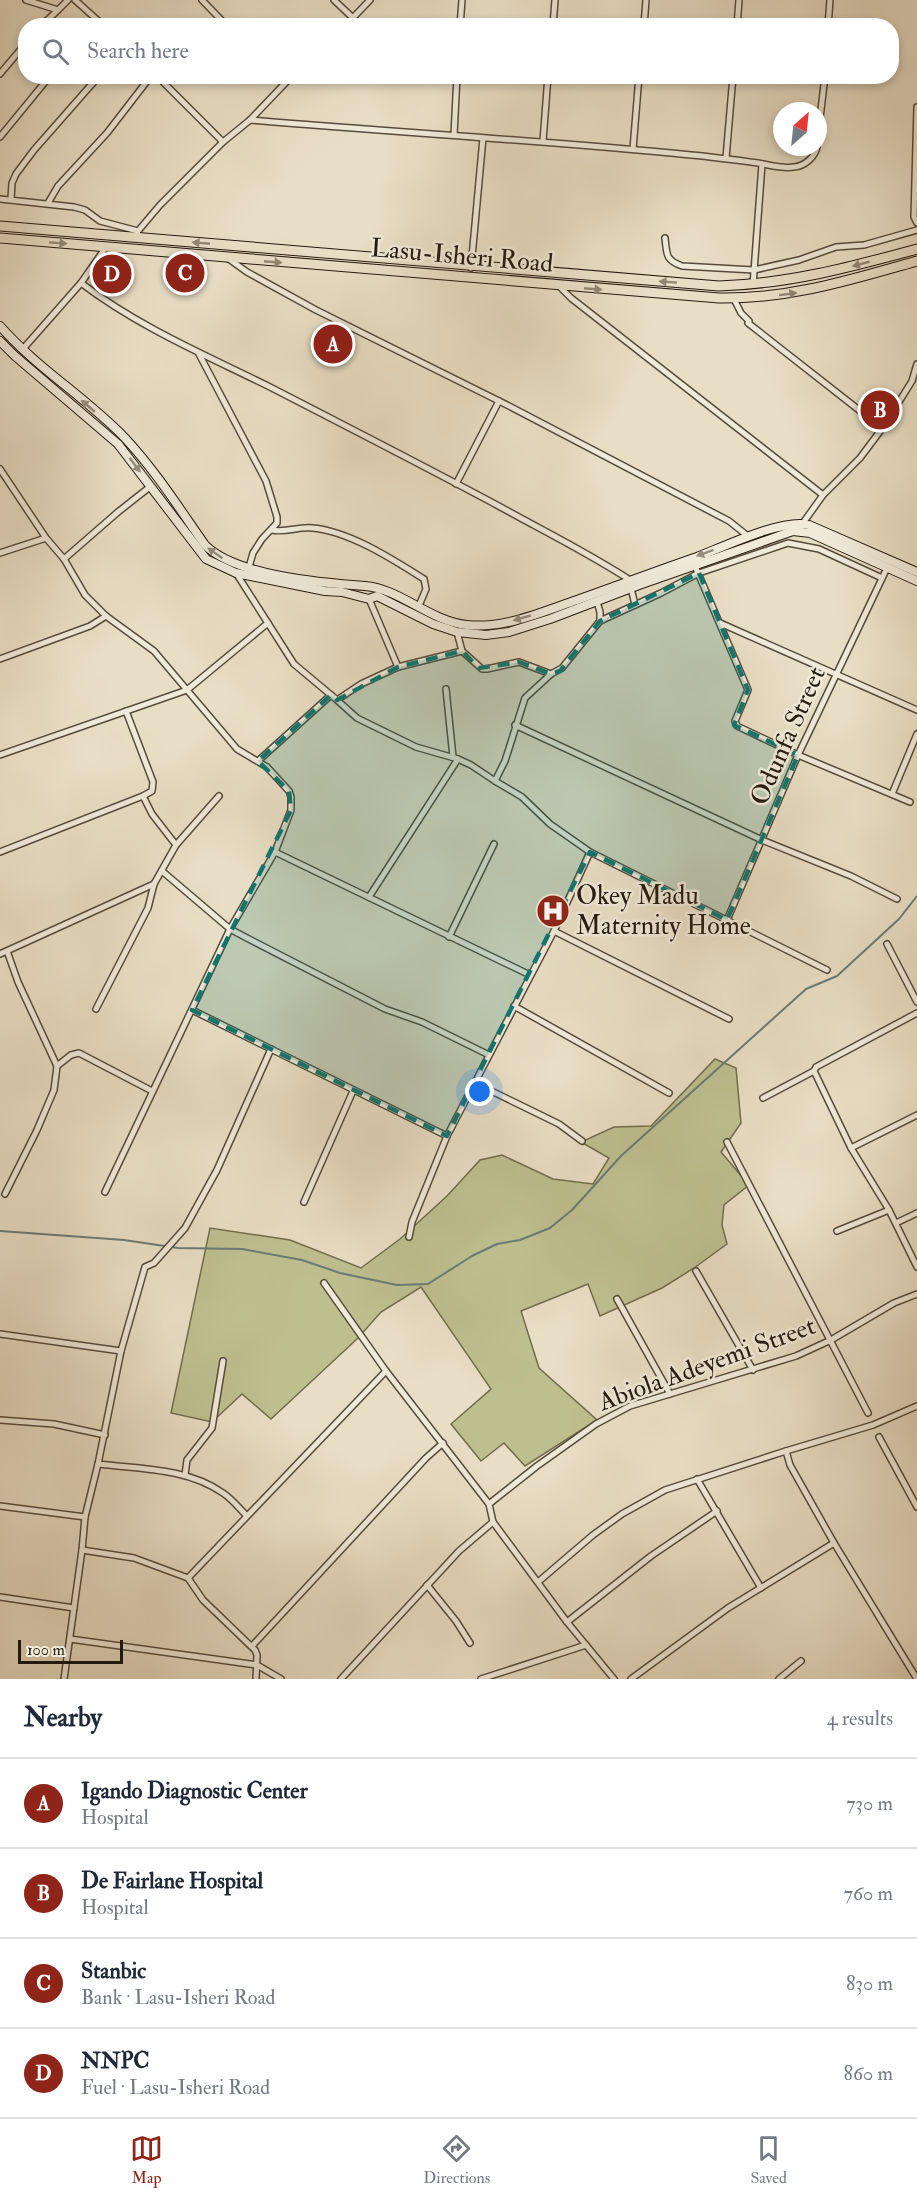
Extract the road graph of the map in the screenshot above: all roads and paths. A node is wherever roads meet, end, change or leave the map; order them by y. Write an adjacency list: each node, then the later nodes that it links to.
1 (26, 0): 12 (street)
2 (68, 0): 12 (street)
3 (75, 0): 14 (street)
4 (202, 0): 15 (street)
5 (334, 0): 16 (street)
6 (370, 0): 16 (street)
7 (462, 0): 17 (street)
8 (555, 0): 18 (street)
9 (646, 0): 19 (street)
10 (739, 0): 20 (street)
11 (830, 0): 21 (street)
12 (58, 10): 13 (street)
13 (49, 18)
14 (94, 18)
15 (219, 18)
16 (353, 18)
17 (461, 18)
18 (554, 18)
19 (645, 18)
20 (738, 18)
21 (829, 18)
22 (18, 53): 23 (street)
23 (0, 74)
24 (43, 84): 38 (street)
25 (92, 84): 47 (street)
26 (145, 84): 48 (street)
27 (165, 84): 41 (street)
28 (284, 84): 36 (street)
29 (457, 84): 37 (street)
30 (547, 84): 40 (street)
31 (638, 84): 42 (street)
32 (732, 84): 44 (street)
33 (824, 84): 34 (street)
34 (822, 102)
35 (917, 110): 49 (street)
36 (250, 120): 37 (street); 41 (street)
37 (454, 135): 39 (street)
38 (0, 137)
39 (483, 138): 40 (street); 59 (street)
40 (543, 141): 42 (street)
41 (223, 142): 52 (street)
42 (633, 149): 44 (street)
43 (812, 156): 45 (street)
44 (726, 158): 45 (street)
45 (762, 164): 60 (street)
46 (0, 199): 47 (street)
47 (11, 199): 48 (street)
48 (48, 203): 52 (street)
49 (917, 223)
50 (0, 226): 52 (main road, Lasu-Isheri Road)
51 (917, 230): 60 (street)
52 (136, 234): 59 (main road, Lasu-Isheri Road, one-way to 52)
53 (0, 238): 55 (main road, Lasu-Isheri Road, one-way to 55)
54 (665, 238): 60 (street)
55 (106, 246): 57 (main road, Lasu-Isheri Road); 62 (street)
56 (917, 249): 63 (main road, Lasu-Isheri Road, one-way to 63)
57 (228, 258): 61 (main road, Lasu-Isheri Road, one-way to 61); 71 (street)
58 (917, 261): 65 (main road, Lasu-Isheri Road, one-way to 58)
59 (471, 266): 61 (street); 63 (main road, Lasu-Isheri Road, one-way to 59)
60 (754, 270): 63 (street)
61 (471, 278): 64 (main road, Lasu-Isheri Road)
62 (81, 283): 68 (street); 69 (street)
63 (753, 285)
64 (559, 286): 65 (main road, Lasu-Isheri Road, one-way to 65); 76 (street)
65 (734, 298): 72 (street)
66 (0, 326): 68 (main road)
67 (0, 340): 75 (main road, one-way to 75)
68 (22, 350): 85 (main road, one-way to 68)
69 (199, 354): 74 (street); 78 (street)
70 (917, 364): 72 (street)
71 (499, 400): 74 (street); 79 (street)
72 (884, 426): 76 (street)
73 (0, 469): 80 (street)
74 (456, 484): 92 (street)
75 (151, 486): 84 (street); 89 (main road)
76 (823, 495): 77 (street)
77 (803, 523): 79 (main road); 88 (main road)
78 (272, 530): 85 (street); 96 (street)
79 (749, 537): 92 (main road, one-way to 92)
80 (46, 538): 83 (street); 84 (street)
81 (762, 540): 82 (street); 86 (main road); 87 (main road)
82 (765, 552): 87 (street); 90 (street)
83 (0, 553)
84 (64, 559): 97 (street)
85 (249, 567): 96 (main road)
86 (887, 568): 90 (street, Odunfa Street); 91 (main road)
87 (697, 569): 92 (main road); 95 (street); 100 (street)
88 (917, 572)
89 (236, 573): 93 (main road); 99 (street)
90 (882, 578): 106 (street, Odunfa Street)
91 (917, 581)
92 (630, 584): 94 (main road); 95 (street); 96 (main road, one-way to 96)
93 (369, 599): 101 (main road); 104 (street)
94 (597, 602): 98 (street); 101 (main road)
95 (635, 605): 98 (street)
96 (418, 608)
97 (106, 616): 103 (street); 107 (street)
98 (600, 621): 105 (street)
99 (268, 623): 107 (street); 109 (street)
100 (720, 623): 106 (street); 116 (street)
101 (457, 632): 102 (street)
102 (462, 651): 104 (street); 105 (street)
103 (0, 659)
104 (398, 667): 110 (street)
105 (551, 674): 113 (street)
106 (836, 675): 111 (street); 116 (street, Odunfa Street)
107 (187, 690): 112 (street); 118 (street)
108 (446, 690): 117 (street)
109 (331, 695): 110 (street); 118 (street)
110 (337, 700): 117 (street)
111 (917, 710)
112 (126, 711): 115 (street); 121 (street)
113 (516, 724): 119 (street); 124 (street)
114 (917, 734): 120 (street)
115 (0, 755)
116 (798, 755): 120 (street); 124 (street, Odunfa Street)
117 (455, 758): 119 (street); 132 (street)
118 (258, 761): 128 (street)
119 (495, 781): 129 (street)
120 (892, 794): 123 (street)
121 (142, 796): 126 (street); 127 (street)
122 (219, 796): 126 (street)
123 (910, 802)
124 (762, 840): 133 (street); 134 (street, Odunfa Street)
125 (494, 844): 137 (street)
126 (176, 845): 130 (street)
127 (0, 852)
128 (274, 852): 132 (street); 135 (street)
129 (590, 852): 134 (street); 136 (street)
130 (162, 871): 131 (street); 135 (street)
131 (154, 884): 139 (street); 145 (street)
132 (369, 897): 137 (street)
133 (897, 899)
134 (727, 920): 141 (street)
135 (230, 929): 146 (street); 150 (street)
136 (554, 931): 142 (street); 148 (street)
137 (449, 937): 142 (street)
138 (887, 944): 143 (street)
139 (7, 951): 140 (street); 151 (street)
140 (0, 954)
141 (827, 970)
142 (530, 975): 144 (street)
143 (917, 1002)
144 (514, 1006): 150 (street); 156 (street)
145 (96, 1009)
146 (192, 1010): 149 (street); 154 (street)
147 (917, 1013): 152 (street)
148 (729, 1019)
149 (271, 1049): 155 (street); 178 (street)
150 (489, 1055): 153 (street)
151 (57, 1066): 154 (street); 164 (street)
152 (814, 1071): 157 (street); 162 (street)
153 (475, 1083): 159 (street); 160 (street)
154 (152, 1091): 163 (street)
155 (353, 1091): 159 (street); 165 (street)
156 (669, 1093)
157 (763, 1098)
158 (917, 1115): 162 (street)
159 (447, 1136): 170 (street)
160 (582, 1141)
161 (727, 1142): 177 (street)
162 (851, 1148): 166 (street)
163 (105, 1192)
164 (5, 1194)
165 (304, 1202)
166 (889, 1210): 168 (street); 169 (street)
167 (917, 1213): 168 (street)
168 (896, 1223): 171 (street)
169 (837, 1231)
170 (409, 1237)
171 (917, 1267)
172 (696, 1271): 180 (street)
173 (324, 1283): 181 (street)
174 (917, 1294): 177 (street, Abiola Adeyemi Street)
175 (617, 1299): 182 (street)
176 (0, 1334): 178 (street)
177 (831, 1340): 180 (street, Abiola Adeyemi Street); 184 (street)
178 (121, 1351): 186 (street)
179 (223, 1361): 191 (street)
180 (753, 1370): 182 (street, Abiola Adeyemi Street)
181 (386, 1371): 188 (street); 197 (street)
182 (670, 1394): 193 (street, Abiola Adeyemi Street)
183 (917, 1406): 189 (street)
184 (868, 1413)
185 (0, 1420): 186 (street)
186 (105, 1434): 190 (street)
187 (879, 1437): 195 (street)
188 (443, 1443): 193 (street); 212 (street)
189 (786, 1451): 192 (street); 200 (street)
190 (98, 1464): 191 (street); 198 (street)
191 (185, 1475): 197 (street)
192 (697, 1479): 196 (street); 203 (street)
193 (489, 1504): 199 (street)
194 (0, 1506): 198 (street)
195 (917, 1507)
196 (717, 1511): 205 (street); 208 (street)
197 (247, 1516): 202 (street)
198 (85, 1517): 201 (street)
199 (493, 1522): 203 (street); 204 (street)
200 (834, 1543): 205 (street); 223 (street)
201 (82, 1550): 202 (street); 207 (street)
202 (188, 1578): 212 (street)
203 (538, 1582): 208 (street)
204 (427, 1585): 210 (street); 218 (street)
205 (761, 1588): 221 (street)
206 (0, 1598): 207 (street)
207 (74, 1608): 209 (street)
208 (567, 1622): 211 (street)
209 (70, 1639): 214 (street); 215 (street)
210 (470, 1643)
211 (586, 1645): 219 (street); 220 (street)
212 (252, 1646): 214 (street)
213 (801, 1661): 222 (street)
214 (257, 1665): 216 (street); 217 (street)
215 (64, 1679)
216 (255, 1679)
217 (281, 1679)
218 (341, 1679)
219 (481, 1679)
220 (615, 1679)
221 (631, 1679)
222 (779, 1679)
223 (916, 1679)

